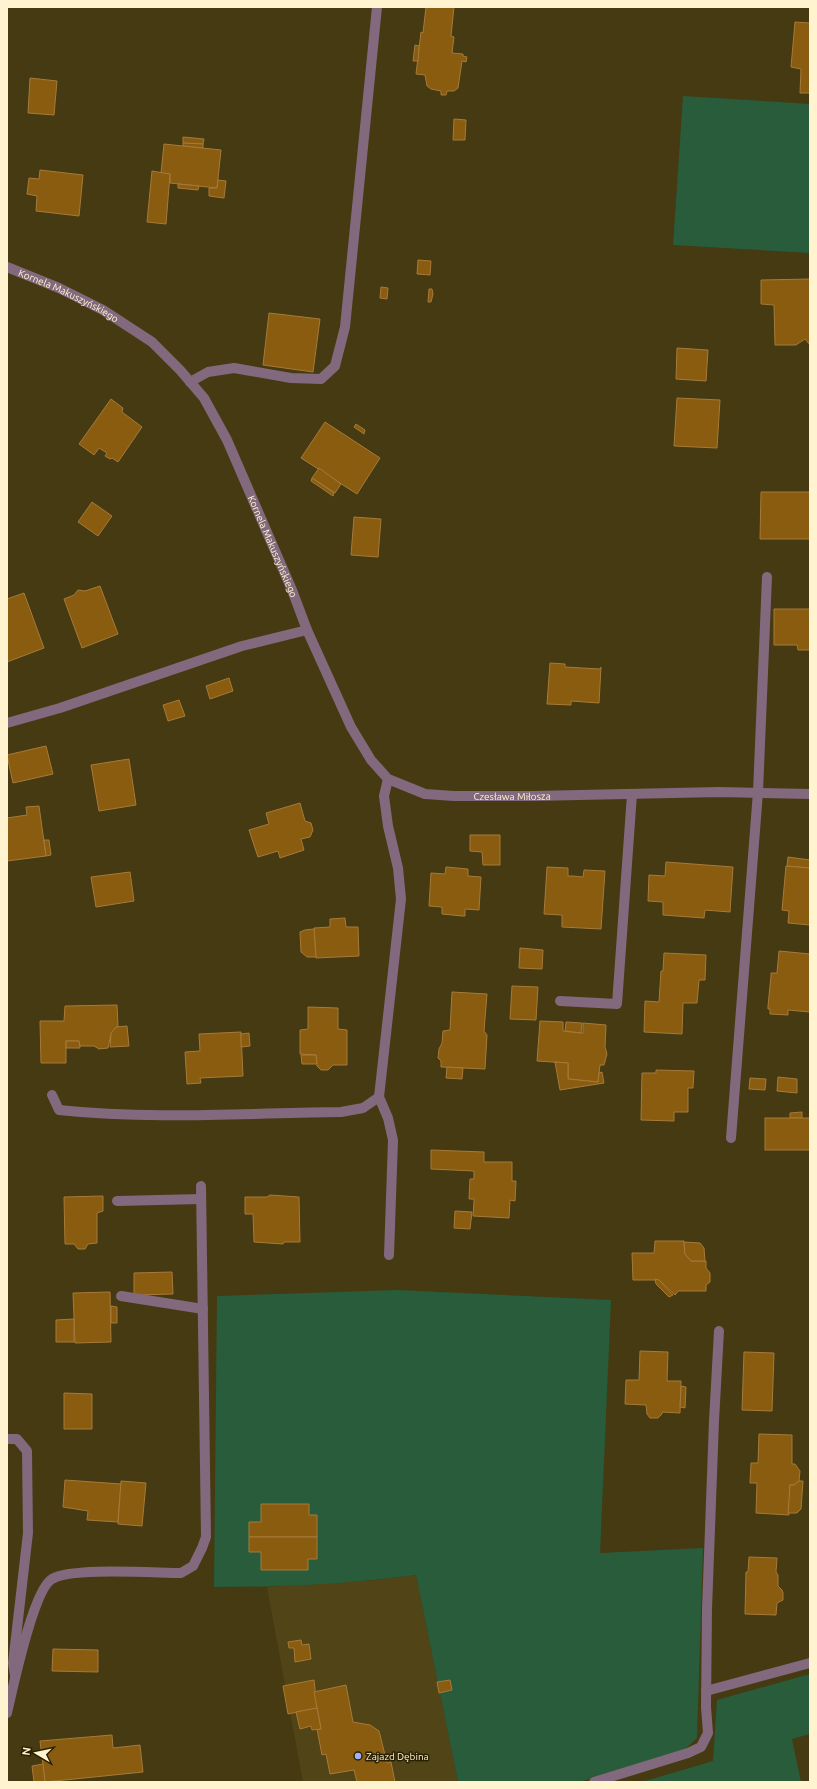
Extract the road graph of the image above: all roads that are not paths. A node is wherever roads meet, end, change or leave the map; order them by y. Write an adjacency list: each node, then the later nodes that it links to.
1 (378, 7): 3 (street)
2 (7, 267): 3 (street, Kornela Makuszyńskiego)
3 (190, 382): 5 (street, Kornela Makuszyńskiego)
4 (768, 578): 8 (street)
5 (307, 630): 6 (street); 7 (street, Czesława Miłosza)
6 (7, 723)
7 (388, 779): 9 (street, Czesława Miłosza); 13 (street)
8 (758, 792): 9 (street, Czesława Miłosza); 10 (street, Czesława Miłosza); 14 (street)
9 (632, 794): 11 (street)
10 (810, 794)
11 (560, 1001)
12 (52, 1095): 13 (street)
13 (380, 1097): 18 (street)
14 (731, 1138)
15 (201, 1186): 16 (street)
16 (201, 1199): 17 (street); 20 (street)
17 (117, 1201)
18 (389, 1255)
19 (120, 1296): 20 (street)
20 (203, 1309): 24 (street)
21 (720, 1331): 25 (street)
22 (7, 1439): 24 (street)
23 (810, 1663): 25 (street)
24 (15, 1680): 26 (street)
25 (706, 1691): 28 (street)
26 (9, 1693): 27 (street)
27 (7, 1713)
28 (594, 1782)

